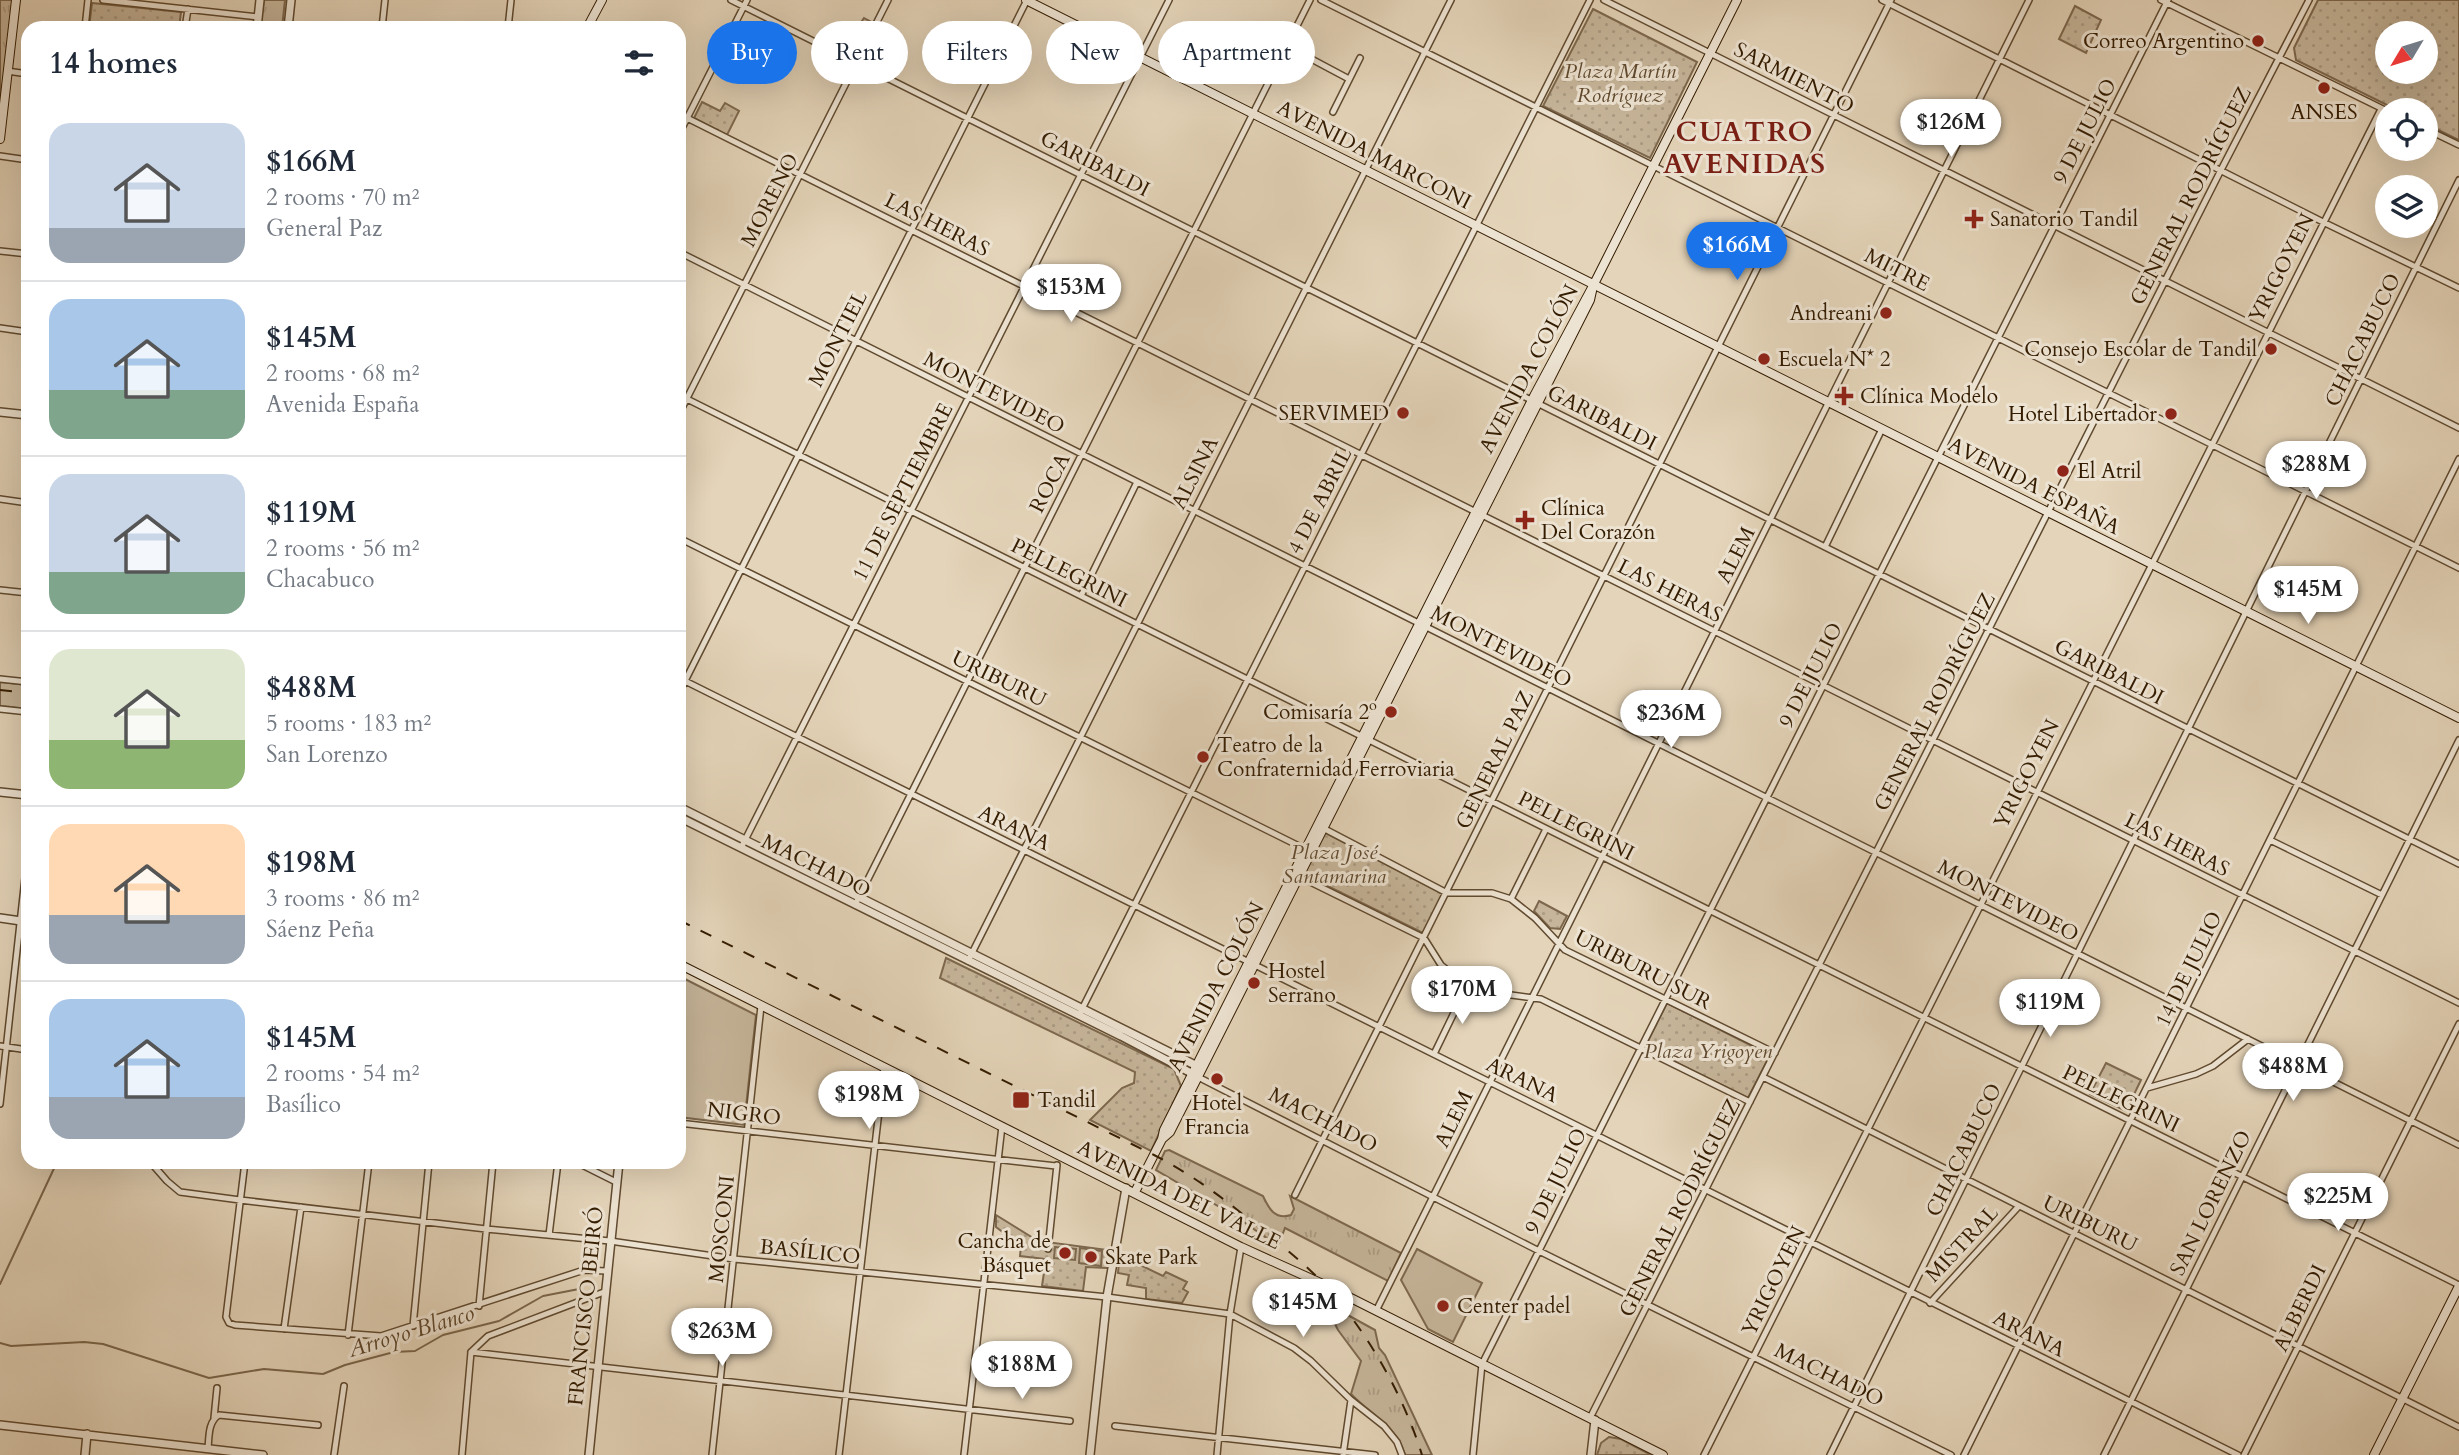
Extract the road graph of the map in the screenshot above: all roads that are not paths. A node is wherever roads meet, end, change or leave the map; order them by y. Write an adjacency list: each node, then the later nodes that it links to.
1 (16, 0): 47 (main road)
2 (88, 0): 28 (street)
3 (103, 0): 23 (street)
4 (260, 0): 27 (street)
5 (291, 0): 31 (street)
6 (385, 0): 32 (street)
7 (511, 0): 33 (street)
8 (601, 0): 34 (main road)
9 (731, 0): 25 (street, GARIBALDI)
10 (888, 0): 35 (street, MORENO)
11 (1027, 0): 36 (main road, AVENIDA MARCONI); 61 (street, MONTIEL)
12 (1169, 0): 39 (street, 11 DE SEPTIEMBRE)
13 (1310, 0): 37 (street, ROCA)
14 (1321, 0): 40 (street, MITRE)
15 (1451, 0): 40 (street, ALSINA)
16 (1590, 0): 55 (street, 4 DE ABRIL)
17 (1604, 0): 41 (street, SARMIENTO)
18 (1737, 0): 41 (main road, AVENIDA COLÓN)
19 (1882, 0): 24 (street)
20 (2029, 0): 44 (street, ALEM)
21 (2309, 0): 45 (street, GENERAL RODRÍGUEZ)
22 (2165, 1): 45 (street); 58 (street, 9 DE JULIO)
23 (136, 2): 26 (street)
24 (1890, 2): 44 (street); 59 (street, GENERAL PAZ)
25 (745, 3): 38 (street, GARIBALDI); 60 (street)
26 (188, 9): 27 (street); 29 (street)
27 (258, 17): 30 (street)
28 (86, 21)
29 (186, 21)
30 (258, 21)
31 (289, 21)
32 (383, 21)
33 (509, 21)
34 (590, 21)
35 (878, 21)
36 (1069, 21)
37 (1300, 21)
38 (811, 38)
39 (1144, 49)
40 (1425, 52): 55 (street, MITRE); 69 (street, ALSINA)
41 (1710, 53): 59 (street, SARMIENTO); 68 (main road, AVENIDA COLÓN)
42 (1360, 58): 49 (street)
43 (1144, 59): 57 (main road, AVENIDA MARCONI)
44 (2000, 59): 58 (street); 71 (street, ALEM)
45 (2279, 59): 54 (street); 70 (street, GENERAL RODRÍGUEZ)
46 (1315, 61): 49 (street)
47 (8, 71): 48 (street); 64 (main road)
48 (21, 73)
49 (1349, 79): 56 (street)
50 (846, 84): 72 (street, MORENO)
51 (899, 84): 61 (street, GARIBALDI)
52 (1126, 84): 73 (street, 11 DE SEPTIEMBRE)
53 (1268, 84): 57 (street, ROCA)
54 (2375, 106)
55 (1536, 107): 68 (street, MITRE); 76 (street, 4 DE ABRIL)
56 (1333, 112)
57 (1253, 114): 69 (main road, AVENIDA MARCONI); 80 (street, ROCA)
58 (2111, 115): 70 (street); 77 (street, 9 DE JULIO)
59 (1835, 116): 71 (street, SARMIENTO); 78 (street, GENERAL PAZ)
60 (687, 118): 72 (street, LAS HERAS)
61 (968, 118): 73 (street, GARIBALDI); 79 (street, MONTIEL)
62 (2375, 127): 75 (street, YRIGOYEN)
63 (2438, 135): 65 (street)
64 (0, 139)
65 (2459, 145)
66 (0, 156): 67 (street)
67 (21, 159)
68 (1653, 166): 78 (street, MITRE); 86 (main road, AVENIDA COLÓN)
69 (1366, 170): 76 (main road, AVENIDA MARCONI); 90 (street, ALSINA)
70 (2221, 170): 75 (street); 85 (street, GENERAL RODRÍGUEZ)
71 (1945, 171): 77 (street, SARMIENTO); 87 (street, ALEM)
72 (800, 174): 79 (street, LAS HERAS); 88 (street, MORENO)
73 (1081, 175): 80 (street, GARIBALDI); 89 (street, 11 DE SEPTIEMBRE)
74 (2459, 180): 84 (street, CHACABUCO)
75 (2323, 222): 84 (street); 94 (street, YRIGOYEN)
76 (1476, 226): 86 (main road, AVENIDA MARCONI); 98 (street, 4 DE ABRIL)
77 (2055, 226): 85 (street, SARMIENTO); 95 (street, 9 DE JULIO)
78 (1778, 228): 87 (street, MITRE); 99 (street, GENERAL PAZ)
79 (911, 230): 89 (street, LAS HERAS); 96 (street, MONTIEL)
80 (1194, 231): 90 (street, GARIBALDI); 97 (street, ROCA)
81 (0, 251): 82 (street)
82 (21, 253)
83 (686, 256): 88 (street, MONTEVIDEO)
84 (2416, 267): 91 (street); 100 (street, CHACABUCO)
85 (2165, 281): 94 (street, SARMIENTO); 101 (street, GENERAL RODRÍGUEZ)
86 (1594, 284): 99 (main road, AVENIDA ESPAÑA); 105 (main road, AVENIDA COLÓN)
87 (1889, 284): 95 (street, MITRE); 106 (street, ALEM)
88 (744, 285): 96 (street, MONTEVIDEO); 103 (street, MORENO)
89 (1025, 286): 97 (street, LAS HERAS); 102 (street, 11 DE SEPTIEMBRE)
90 (1307, 288): 98 (street, GARIBALDI); 104 (street, ALSINA)
91 (2459, 288)
92 (0, 328): 93 (street)
93 (21, 331)
94 (2267, 332): 100 (street, SARMIENTO); 111 (street, YRIGOYEN)
95 (1998, 338): 101 (street, MITRE); 115 (street, 9 DE JULIO)
96 (855, 341): 102 (street, MONTEVIDEO); 114 (street, MONTIEL)
97 (1138, 343): 104 (street, LAS HERAS); 112 (street, ROCA)
98 (1417, 343): 105 (street, GARIBALDI); 113 (street, 4 DE ABRIL)
99 (1719, 347): 106 (main road, AVENIDA ESPAÑA); 117 (street, GENERAL PAZ)
100 (2361, 379): 109 (street, SARMIENTO); 119 (street, CHACABUCO)
101 (2109, 393): 111 (street, MITRE); 124 (street, GENERAL RODRÍGUEZ)
102 (968, 397): 112 (street, MONTEVIDEO); 122 (street, 11 DE SEPTIEMBRE)
103 (687, 399): 114 (street, PELLEGRINI)
104 (1250, 399): 113 (street, LAS HERAS); 123 (street, ALSINA)
105 (1535, 402): 117 (street, GARIBALDI); 125 (main road, AVENIDA COLÓN)
106 (1830, 403): 110 (main road, AVENIDA ESPAÑA); 126 (street, ALEM)
107 (0, 412): 108 (street)
108 (21, 414)
109 (2459, 428)
110 (1882, 429): 115 (main road, AVENIDA ESPAÑA); 128 (street)
111 (2211, 444): 119 (street, MITRE); 130 (street, YRIGOYEN)
112 (1082, 454): 118 (street, MONTEVIDEO); 133 (street, ROCA)
113 (1361, 454): 125 (street, LAS HERAS); 131 (street, 4 DE ABRIL)
114 (798, 455): 122 (street, PELLEGRINI); 132 (street, MONTIEL)
115 (1938, 457): 124 (main road, AVENIDA ESPAÑA); 135 (street, 9 DE JULIO)
116 (2459, 459): 129 (street, 14 DE JULIO)
117 (1660, 465): 126 (street, GARIBALDI); 136 (street, GENERAL PAZ)
118 (1137, 482): 123 (street, MONTEVIDEO); 139 (street)
119 (2306, 492): 129 (street, MITRE); 140 (street, CHACABUCO)
120 (0, 499): 121 (street)
121 (21, 502)
122 (911, 511): 133 (street, PELLEGRINI); 142 (street, 11 DE SEPTIEMBRE)
123 (1194, 511): 131 (street, MONTEVIDEO); 141 (street, ALSINA)
124 (2048, 512): 130 (main road, AVENIDA ESPAÑA); 144 (street, GENERAL RODRÍGUEZ)
125 (1479, 513): 136 (street, LAS HERAS); 143 (main road, AVENIDA COLÓN)
126 (1771, 520): 128 (street, GARIBALDI); 145 (street, ALEM)
127 (686, 541): 132 (street, URIBURU)
128 (1825, 547): 135 (street, GARIBALDI)
129 (2416, 547): 134 (street, MITRE); 146 (street, 14 DE JULIO)
130 (2151, 565): 140 (main road, AVENIDA ESPAÑA); 153 (street, YRIGOYEN)
131 (1305, 566): 143 (street, MONTEVIDEO); 149 (street, 4 DE ABRIL)
132 (740, 568): 142 (street, URIBURU); 147 (street, MONTIEL)
133 (1024, 568): 139 (street, PELLEGRINI); 152 (street, ROCA)
134 (2459, 568)
135 (1879, 574): 144 (street, GARIBALDI); 154 (street, 9 DE JULIO)
136 (1605, 576): 145 (street, LAS HERAS); 155 (street, GENERAL PAZ)
137 (0, 590): 138 (street)
138 (21, 592)
139 (1080, 596): 141 (street, PELLEGRINI)
140 (2246, 612): 146 (main road, AVENIDA ESPAÑA); 159 (street, CHACABUCO)
141 (1137, 624): 149 (street, PELLEGRINI); 161 (street, ALSINA)
142 (854, 625): 152 (street, URIBURU); 160 (street, 11 DE SEPTIEMBRE)
143 (1422, 625): 155 (street, MONTEVIDEO); 162 (main road, AVENIDA COLÓN)
144 (1989, 629): 153 (street, GARIBALDI); 163 (street, GENERAL RODRÍGUEZ)
145 (1715, 631): 154 (street, LAS HERAS); 165 (street, ALEM)
146 (2356, 667): 158 (main road, AVENIDA ESPAÑA); 166 (street, 14 DE JULIO)
147 (686, 671)
148 (0, 679): 150 (street)
149 (1248, 680): 162 (street, PELLEGRINI); 168 (street, 4 DE ABRIL)
150 (21, 681)
151 (686, 681): 160 (street, ARANA)
152 (967, 681): 161 (street, URIBURU); 171 (street, ROCA)
153 (2092, 681): 159 (street, GARIBALDI); 169 (street, YRIGOYEN)
154 (1823, 685): 163 (street, LAS HERAS); 172 (street, 9 DE JULIO)
155 (1549, 688): 165 (street, MONTEVIDEO); 173 (street, GENERAL PAZ)
156 (0, 709): 157 (street)
157 (21, 711)
158 (2459, 718)
159 (2189, 729): 166 (street, GARIBALDI); 181 (street, CHACABUCO)
160 (797, 737): 171 (street, ARANA); 178 (street, 11 DE SEPTIEMBRE)
161 (1080, 737): 168 (street, URIBURU); 184 (street, ALSINA)
162 (1365, 738): 173 (street, PELLEGRINI); 176 (main road, AVENIDA COLÓN)
163 (1933, 740): 169 (street, LAS HERAS); 185 (street, GENERAL RODRÍGUEZ)
164 (2459, 740): 180 (street, SAN LORENZO)
165 (1659, 744): 172 (street, MONTEVIDEO); 186 (street, ALEM)
166 (2298, 784): 179 (street, 14 DE JULIO); 180 (street, GARIBALDI)
167 (0, 792): 170 (street)
168 (1191, 792): 183 (street, URIBURU); 195 (street, 4 DE ABRIL)
169 (2036, 792): 181 (street, LAS HERAS); 194 (street, YRIGOYEN)
170 (21, 794)
171 (911, 795): 184 (street, ARANA); 193 (street, ROCA)
172 (1767, 798): 185 (street, MONTEVIDEO); 196 (street, 9 DE JULIO)
173 (1492, 802): 177 (street, PELLEGRINI); 189 (street, GENERAL PAZ)
174 (686, 810): 178 (street, MACHADO)
175 (686, 820): 182 (street, MACHADO)
176 (1320, 827): 183 (main road, AVENIDA COLÓN); 188 (main road, AVENIDA COLÓN); 189 (street)
177 (1546, 828): 186 (street, PELLEGRINI); 192 (street)
178 (746, 840): 182 (street, 11 DE SEPTIEMBRE); 193 (street, MACHADO)
179 (2270, 840): 190 (street, 14 DE JULIO); 191 (street)
180 (2410, 840): 187 (street, GARIBALDI); 191 (street, SAN LORENZO)
181 (2134, 841): 190 (street, LAS HERAS); 203 (street, CHACABUCO)
182 (741, 848): 193 (street, MACHADO)
183 (1306, 849): 205 (main road, AVENIDA COLÓN)
184 (1024, 851): 195 (street, ARANA); 204 (street, ALSINA)
185 (1876, 853): 194 (street, MONTEVIDEO); 206 (street, GENERAL RODRÍGUEZ)
186 (1602, 857): 196 (street, PELLEGRINI); 201 (street, ALEM)
187 (2459, 864)
188 (1298, 876): 199 (street); 205 (main road, AVENIDA COLÓN)
189 (1447, 893): 192 (street); 199 (street, GENERAL PAZ)
190 (2243, 895): 202 (street, LAS HERAS); 213 (street, 14 DE JULIO)
191 (2382, 895): 202 (street, SAN LORENZO)
192 (1511, 899): 201 (street, URIBURU SUR)
193 (857, 901): 204 (street, MACHADO)
194 (1980, 904): 203 (street, MONTEVIDEO); 215 (street, YRIGOYEN)
195 (1136, 906): 205 (street, ARANA); 214 (street, 4 DE ABRIL)
196 (1710, 911): 206 (street, PELLEGRINI); 210 (street, 9 DE JULIO)
197 (0, 918): 198 (street)
198 (21, 921)
199 (1424, 938): 208 (street); 217 (street, GENERAL PAZ)
200 (21, 939): 219 (street)
201 (1558, 944): 209 (street, ALEM); 210 (street, URIBURU SUR)
202 (2354, 951): 211 (street, LAS HERAS); 224 (street, SAN LORENZO)
203 (2078, 954): 213 (street, MONTEVIDEO); 226 (street, CHACABUCO)
204 (970, 957): 214 (street, MACHADO)
205 (1252, 962): 217 (street, ARANA); 227 (main road, AVENIDA COLÓN)
206 (1819, 965): 215 (street, PELLEGRINI); 222 (street, GENERAL RODRÍGUEZ)
207 (686, 968): 212 (main road, AVENIDA DEL VALLE)
208 (1467, 986): 209 (street); 223 (street)
209 (1532, 996): 220 (street); 229 (street, ALEM)
210 (1664, 1000): 220 (street, 9 DE JULIO); 222 (street, URIBURU SUR)
211 (2459, 1003)
212 (761, 1005): 225 (main road, AVENIDA DEL VALLE); 238 (street, MOSCONI)
213 (2187, 1008): 218 (street, MONTEVIDEO); 230 (street, 14 DE JULIO)
214 (1081, 1012): 227 (street, MACHADO)
215 (1923, 1017): 226 (street, PELLEGRINI); 237 (street, YRIGOYEN)
216 (2459, 1024): 234 (street, ALBERDI)
217 (1380, 1026): 223 (street, ARANA); 240 (street, GENERAL PAZ)
218 (2248, 1039): 224 (street, MONTEVIDEO); 230 (street)
219 (3, 1046): 221 (street); 232 (street)
220 (1641, 1048): 231 (street); 239 (street, 9 DE JULIO)
221 (21, 1049)
222 (1775, 1053): 228 (street, GENERAL RODRÍGUEZ)
223 (1434, 1054): 229 (street, ARANA)
224 (2298, 1064): 234 (street, MONTEVIDEO); 254 (street, SAN LORENZO)
225 (884, 1068): 236 (main road, AVENIDA DEL VALLE); 241 (street)
226 (2022, 1068): 233 (street, PELLEGRINI); 255 (street, CHACABUCO)
227 (1197, 1071): 240 (street, MACHADO); 259 (main road, AVENIDA COLÓN)
228 (1763, 1077): 231 (street, GENERAL RODRÍGUEZ); 237 (street, URIBURU)
229 (1490, 1081): 239 (street, ARANA); 261 (street, ALEM)
230 (2147, 1088): 233 (street, 14 DE JULIO)
231 (1750, 1102): 258 (street, GENERAL RODRÍGUEZ)
232 (0, 1104)
233 (2131, 1121): 254 (street, PELLEGRINI); 269 (street, 14 DE JULIO)
234 (2411, 1121): 242 (street, MONTEVIDEO); 268 (street, ALBERDI)
235 (686, 1124): 238 (street, NIGRO)
236 (1002, 1126): 243 (main road, AVENIDA DEL VALLE); 244 (street)
237 (1867, 1129): 255 (street, URIBURU); 272 (street, YRIGOYEN)
238 (749, 1131): 241 (street, NIGRO); 276 (street, MOSCONI)
239 (1597, 1135): 258 (street, ARANA); 275 (street, 9 DE JULIO)
240 (1322, 1140): 260 (street, GENERAL PAZ); 261 (street, MACHADO)
241 (874, 1145): 244 (street, NIGRO); 278 (street)
242 (2459, 1145)
243 (1060, 1155): 245 (street); 257 (main road, AVENIDA DEL VALLE)
244 (998, 1160): 245 (street, NIGRO); 279 (street)
245 (1056, 1166): 274 (street)
246 (156, 1169): 262 (street, BASÍLICO)
247 (244, 1169): 262 (street)
248 (368, 1169): 265 (street)
249 (428, 1169): 266 (street)
250 (492, 1169): 267 (street)
251 (557, 1169): 270 (street)
252 (590, 1169): 256 (street)
253 (618, 1169): 256 (street, FRANCISCO BEIRÓ)
254 (2242, 1177): 268 (street, PELLEGRINI); 281 (street, SAN LORENZO)
255 (1966, 1180): 263 (street, URIBURU); 283 (street, CHACABUCO)
256 (616, 1182): 271 (street, FRANCISCO BEIRÓ)
257 (1126, 1188): 259 (main road, AVENIDA DEL VALLE); 284 (street)
258 (1706, 1189): 272 (street, ARANA); 286 (street, GENERAL RODRÍGUEZ)
259 (1135, 1192): 273 (main road, AVENIDA DEL VALLE)
260 (1296, 1195)
261 (1434, 1196): 275 (street, MACHADO); 288 (street, ALEM)
262 (240, 1200): 264 (street, BASÍLICO); 291 (street)
263 (2018, 1206): 269 (street, URIBURU); 285 (street, MISTRAL)
264 (301, 1207): 265 (street, BASÍLICO); 291 (street)
265 (363, 1214): 266 (street, BASÍLICO); 292 (street)
266 (424, 1222): 267 (street, BASÍLICO); 290 (street)
267 (486, 1229): 270 (street, BASÍLICO); 287 (street)
268 (2353, 1233): 280 (street, PELLEGRINI); 294 (street, ALBERDI)
269 (2073, 1234): 281 (street, URIBURU); 293 (street, 14 DE JULIO)
270 (549, 1235): 271 (street, BASÍLICO)
271 (610, 1241): 276 (street, BASÍLICO); 277 (street, FRANCISCO BEIRÓ)
272 (1810, 1241): 283 (street, ARANA); 296 (street, YRIGOYEN)
273 (1241, 1247): 288 (main road, AVENIDA DEL VALLE); 289 (street)
274 (1048, 1249)
275 (1539, 1251): 286 (street, MACHADO); 297 (street, 9 DE JULIO)
276 (734, 1259): 278 (street, BASÍLICO); 299 (street, MOSCONI)
277 (606, 1271): 282 (street, FRANCISCO BEIRÓ); 287 (street)
278 (859, 1273): 279 (street, BASÍLICO); 302 (street)
279 (984, 1284): 284 (street, BASÍLICO); 307 (street)
280 (2459, 1285): 303 (main road)
281 (2186, 1289): 294 (street, URIBURU); 305 (street, SAN LORENZO)
282 (604, 1292): 295 (street); 298 (street, FRANCISCO BEIRÓ)
283 (1911, 1292): 285 (street, ARANA); 306 (street, CHACABUCO)
284 (1107, 1297): 289 (street, BASÍLICO); 327 (street)
285 (1930, 1303): 293 (street, ARANA)
286 (1649, 1305): 296 (street, MACHADO); 309 (street, GENERAL RODRÍGUEZ)
287 (479, 1306): 290 (street)
288 (1376, 1311): 297 (main road, AVENIDA DEL VALLE)
289 (1230, 1314): 304 (street, BASÍLICO); 316 (street)
290 (413, 1326): 292 (street)
291 (284, 1329): 292 (street)
292 (348, 1335)
293 (2018, 1346): 305 (street, ARANA); 337 (street, 14 DE JULIO)
294 (2300, 1346): 303 (street, URIBURU); 340 (street, ALBERDI)
295 (471, 1352): 298 (street); 322 (street)
296 (1754, 1357): 306 (street, MACHADO); 334 (street, YRIGOYEN)
297 (1482, 1364): 309 (main road, AVENIDA DEL VALLE); 331 (street)
298 (598, 1367): 299 (street); 323 (street, FRANCISCO BEIRÓ)
299 (720, 1381): 302 (street); 324 (street, MOSCONI)
300 (344, 1386): 321 (street)
301 (217, 1388): 308 (street)
302 (846, 1395): 307 (street); 325 (street)
303 (2403, 1397): 314 (street, URIBURU); 341 (main road)
304 (1351, 1400): 318 (street); 330 (street, BASÍLICO)
305 (2130, 1403): 338 (street, SAN LORENZO); 339 (street, ARANA)
306 (1854, 1406): 335 (street, CHACABUCO); 336 (street, MACHADO)
307 (970, 1408): 310 (street); 326 (street)
308 (214, 1418): 312 (street); 317 (street)
309 (1592, 1419): 332 (street); 333 (main road, AVENIDA DEL VALLE)
310 (1070, 1420)
311 (0, 1425): 315 (street)
312 (318, 1426)
313 (1115, 1426): 316 (street)
314 (2459, 1427)
315 (87, 1434): 317 (street); 319 (street)
316 (1219, 1437): 318 (street); 328 (street)
317 (208, 1448): 320 (street)
318 (1343, 1453): 329 (street)
319 (85, 1455)
320 (262, 1455)
321 (334, 1455)
322 (462, 1455)
323 (589, 1455)
324 (712, 1455)
325 (839, 1455)
326 (964, 1455)
327 (1090, 1455)
328 (1217, 1455)
329 (1376, 1455)
330 (1402, 1455)
331 (1473, 1455)
332 (1591, 1455)
333 (1664, 1455)
334 (1704, 1455)
335 (1830, 1455)
336 (1951, 1455)
337 (1964, 1455)
338 (2104, 1455)
339 (2238, 1455)
340 (2244, 1455)
341 (2374, 1455)

